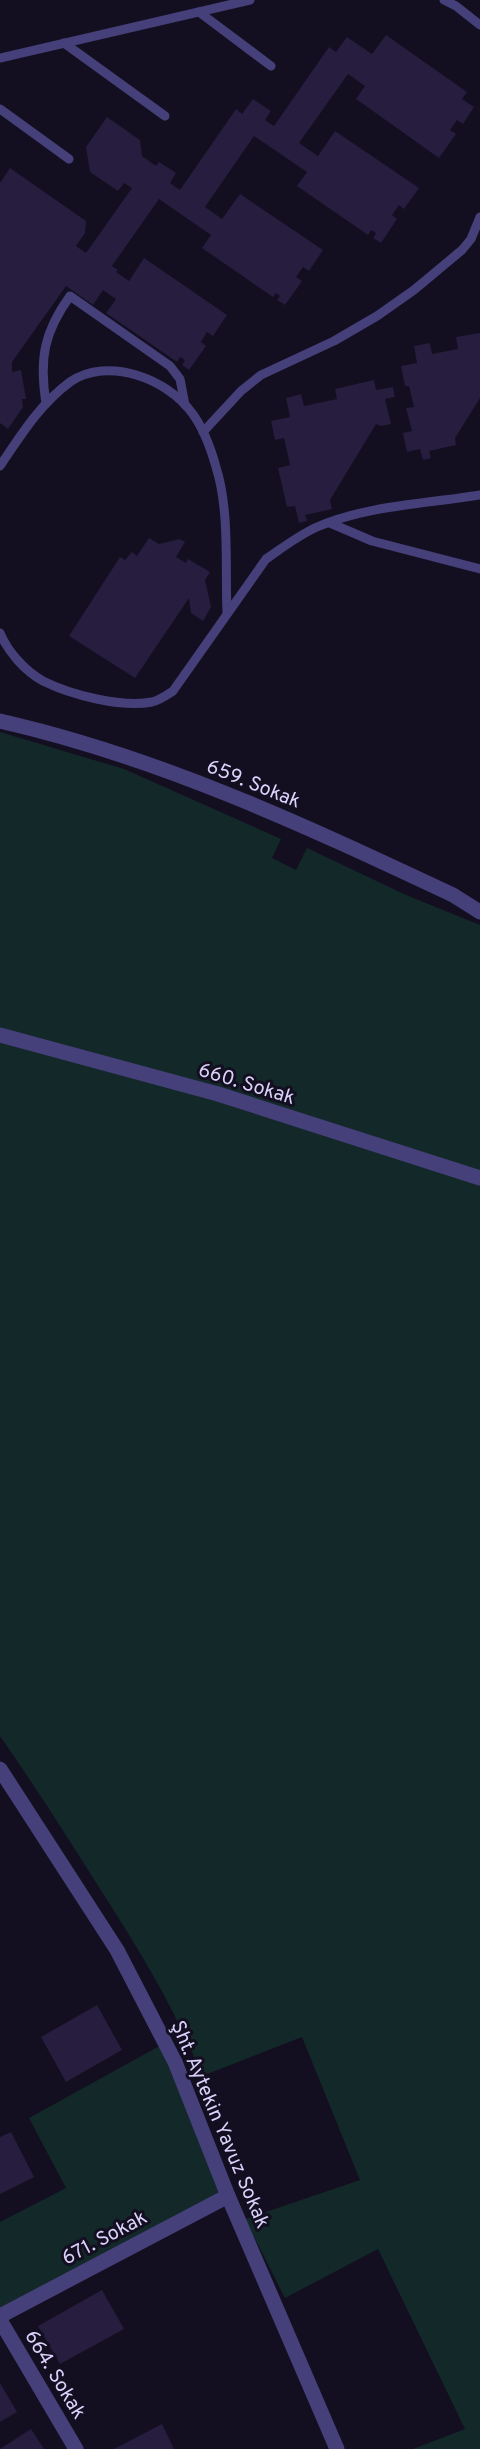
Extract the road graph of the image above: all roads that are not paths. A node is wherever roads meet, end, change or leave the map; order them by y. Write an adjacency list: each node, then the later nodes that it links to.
1 (250, 0): 3 (lane)
2 (444, 0): 4 (lane)
3 (199, 12): 5 (lane); 7 (lane)
4 (480, 25)
5 (64, 43): 6 (lane); 9 (lane)
6 (0, 58)
7 (271, 66)
8 (0, 109): 10 (lane)
9 (165, 116)
10 (69, 159)
11 (480, 217): 14 (lane)
12 (46, 403): 13 (lane); 13 (lane); 15 (lane)
13 (185, 405): 14 (lane)
14 (203, 432): 19 (lane)
15 (0, 466)
16 (480, 495): 17 (lane)
17 (330, 523): 18 (lane); 19 (lane)
18 (480, 569)
19 (227, 613): 20 (lane)
20 (0, 633)
21 (0, 721): 22 (street, 659. Sokak)
22 (480, 912)
23 (0, 1035): 24 (street, 660. Sokak)
24 (480, 1178)
25 (0, 1769): 26 (street, Şht. Aytekin Yavuz Sokak)
26 (228, 2196): 27 (street, 671. Sokak); 30 (street, Şht. Aytekin Yavuz Sokak)
27 (0, 2316)
28 (0, 2320): 29 (street, 664. Sokak)
29 (76, 2449)
30 (337, 2449)

